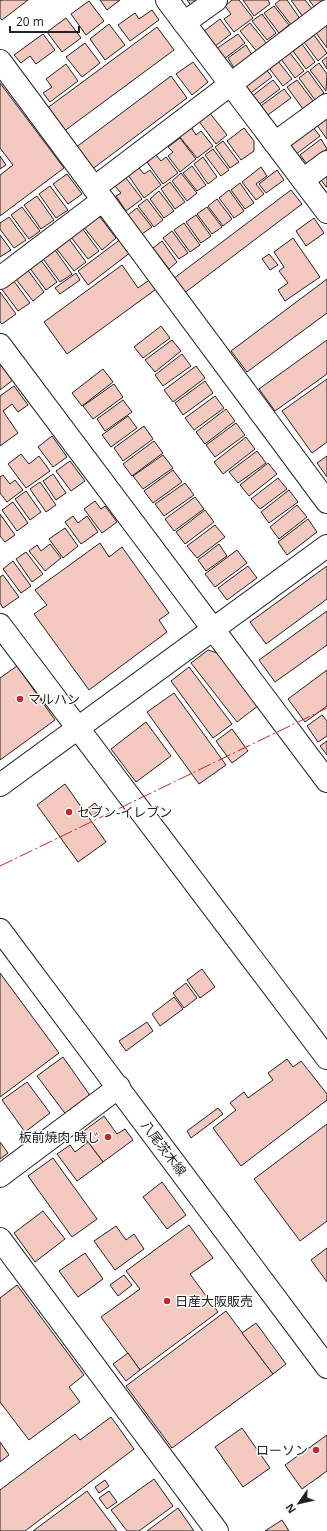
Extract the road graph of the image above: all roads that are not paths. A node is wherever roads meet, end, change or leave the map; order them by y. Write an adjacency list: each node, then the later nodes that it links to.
1 (167, 0): 4 (street)
2 (216, 0): 4 (street)
3 (327, 11): 6 (street)
4 (184, 23): 6 (street)
5 (0, 61): 11 (street)
6 (231, 85): 8 (street); 11 (street)
7 (327, 105): 8 (street)
8 (275, 143): 10 (street)
9 (327, 162): 10 (street)
10 (303, 180): 12 (street)
11 (99, 194): 13 (street); 15 (street)
12 (327, 212)
13 (0, 278)
14 (0, 345): 18 (street)
15 (327, 502)
16 (327, 546): 18 (street)
17 (0, 625): 19 (street)
18 (213, 630): 19 (street); 20 (street)
19 (77, 728): 21 (street); 23 (street)
20 (327, 781)
21 (0, 785)
22 (0, 930): 24 (street, 八尾茨木線)
23 (327, 1058)
24 (119, 1087): 25 (street); 27 (street, 八尾茨木線)
25 (0, 1176)
26 (0, 1239): 28 (street)
27 (327, 1367)
28 (217, 1531)

